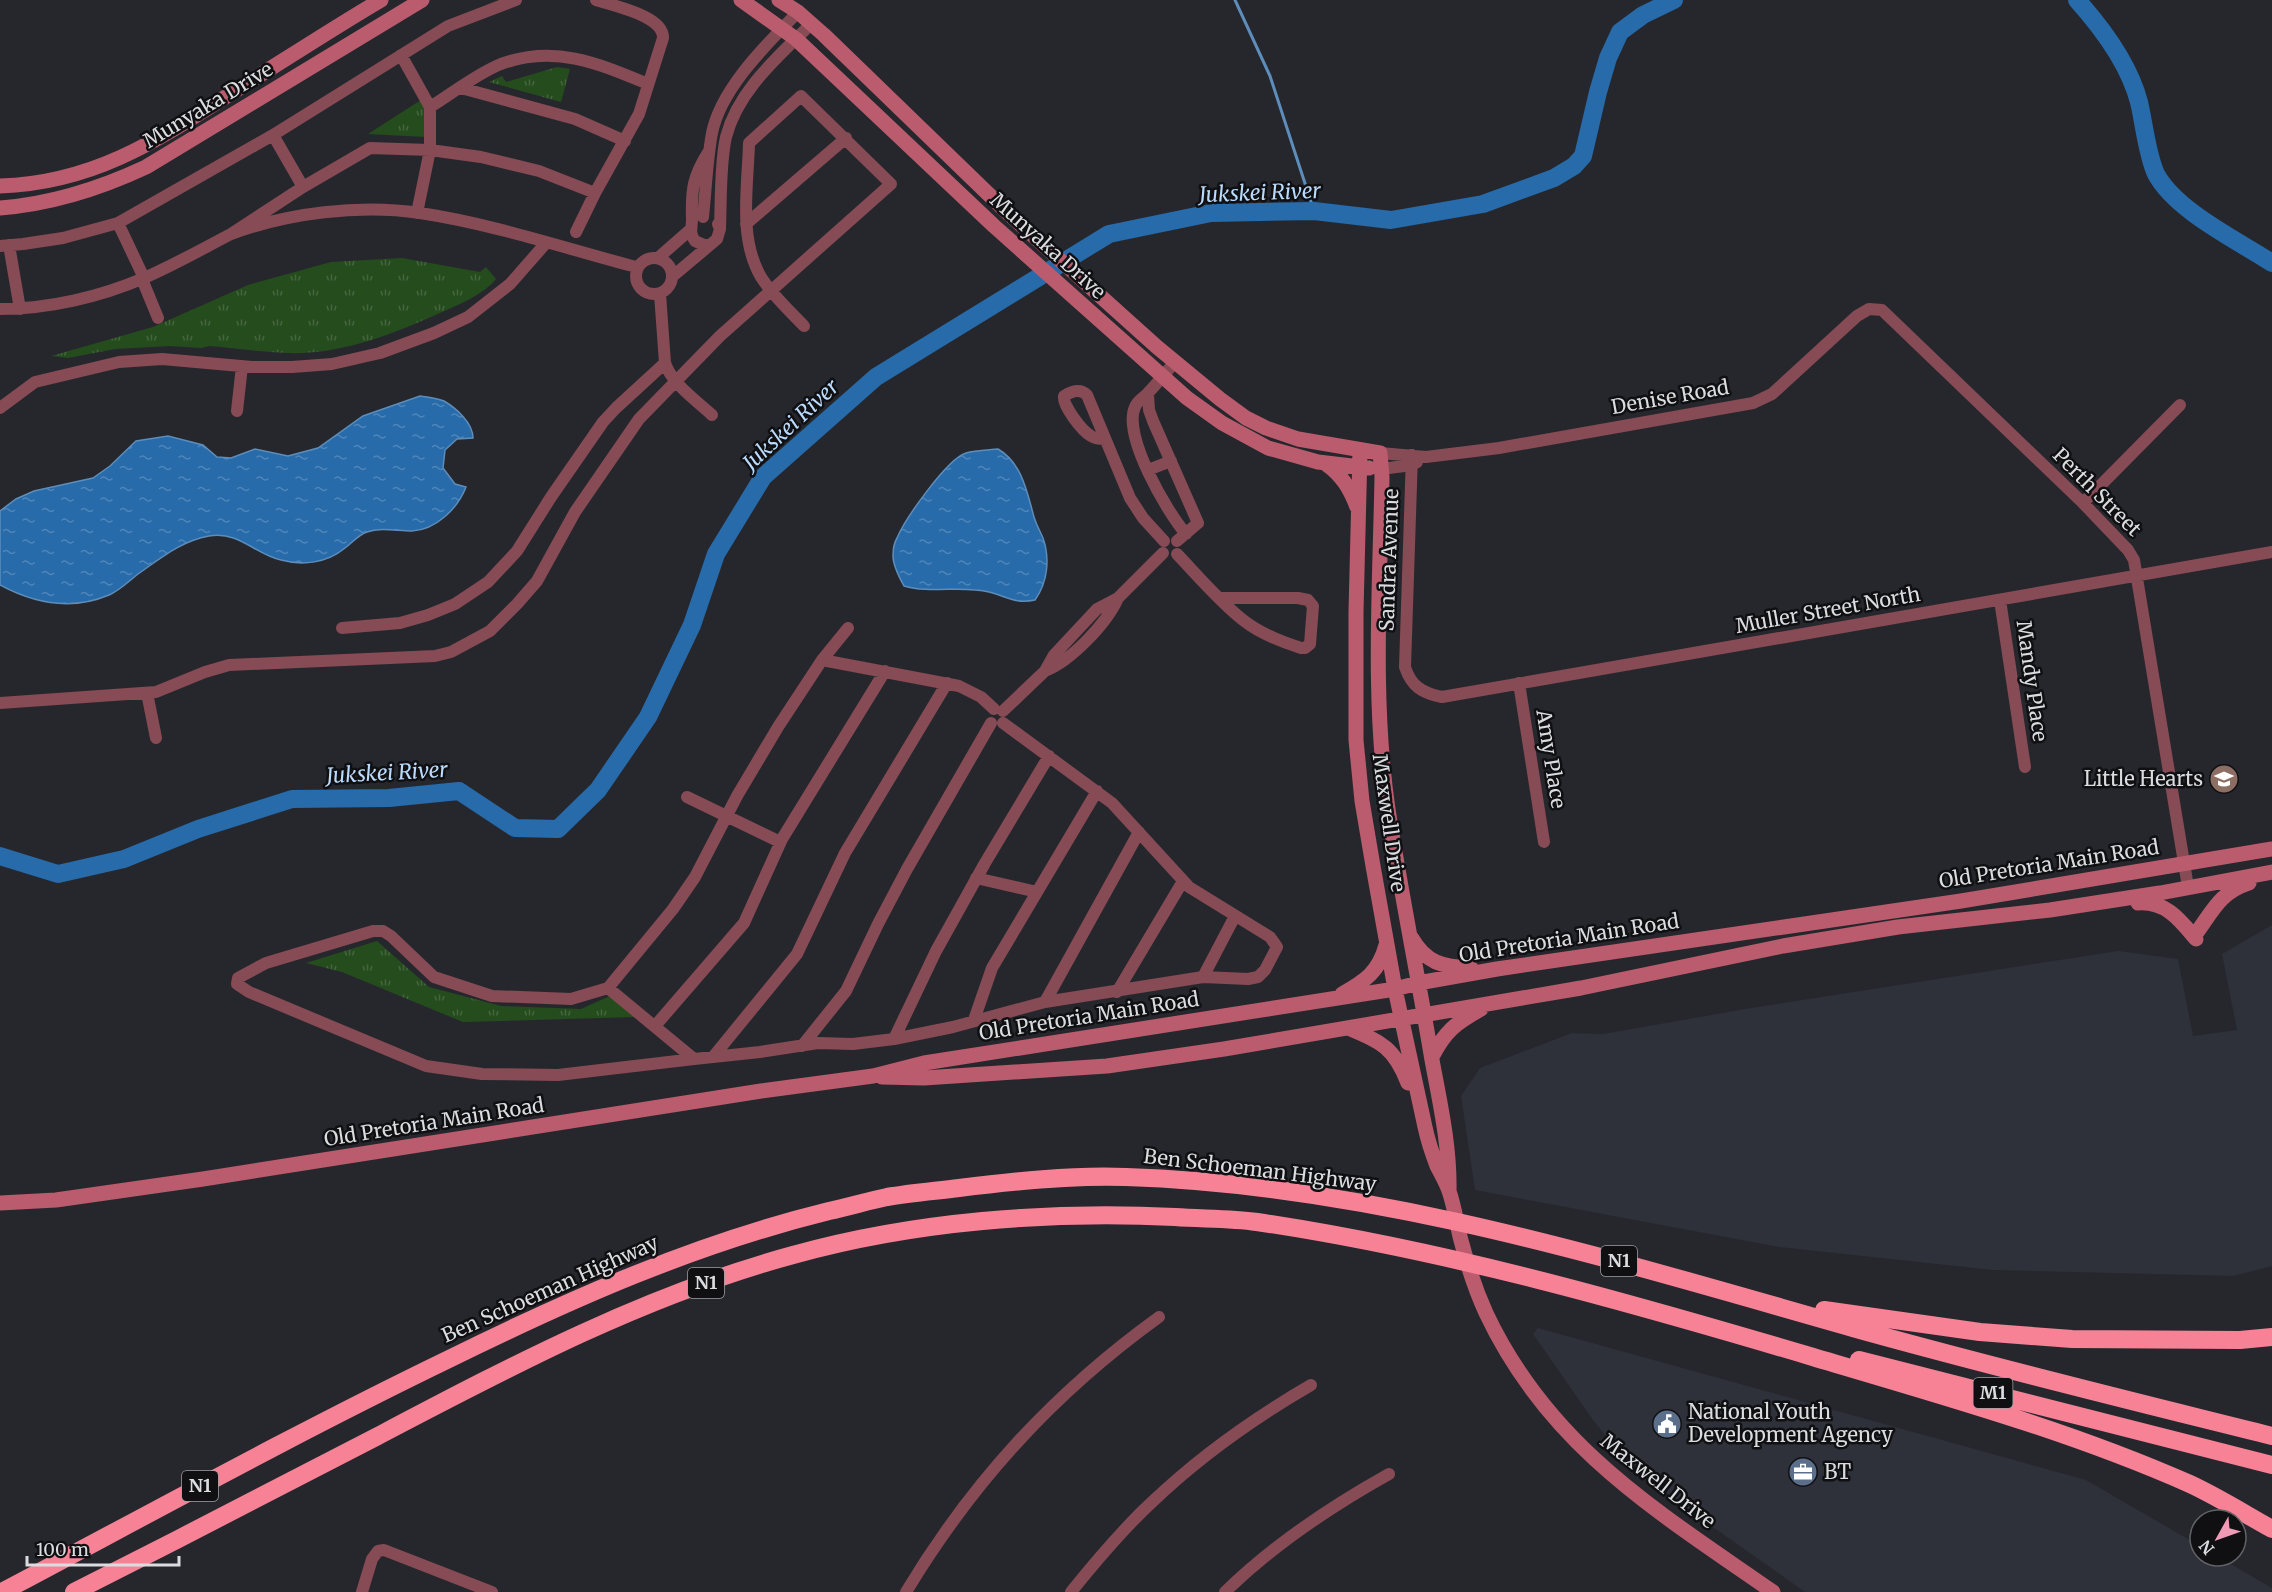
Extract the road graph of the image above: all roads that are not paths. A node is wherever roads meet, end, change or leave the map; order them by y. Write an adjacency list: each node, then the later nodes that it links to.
1 (381, 0): 19 (main road, Munyaka Drive)
2 (422, 0): 22 (main road, Munyaka Drive)
3 (516, 0): 11 (street)
4 (596, 0): 12 (street)
5 (741, 0): 9 (main road, Munyaka Drive)
6 (779, 0): 7 (main road, Munyaka Drive)
7 (798, 12): 8 (main road, Munyaka Drive); 9 (street)
8 (812, 24): 10 (street); 44 (main road, Munyaka Drive)
9 (783, 28): 10 (main road, Munyaka Drive); 25 (street)
10 (796, 39): 27 (street); 47 (main road, Munyaka Drive)
11 (401, 55): 14 (street); 15 (street)
12 (648, 84): 13 (street); 17 (street)
13 (461, 88): 14 (street); 17 (street)
14 (430, 107): 18 (street)
15 (273, 135): 20 (street); 24 (street)
16 (846, 138): 26 (street); 26 (street); 37 (street)
17 (625, 141): 21 (street)
18 (430, 150): 20 (street); 21 (street); 23 (street)
19 (0, 186)
20 (303, 187): 29 (street)
21 (595, 193): 28 (street)
22 (0, 208)
23 (417, 213): 29 (street); 30 (street)
24 (118, 223): 31 (street); 36 (street)
25 (695, 223): 27 (street); 32 (street); 33 (street)
26 (746, 224): 37 (street)
27 (720, 230): 32 (street)
28 (576, 232)
29 (231, 234): 36 (street)
30 (546, 243): 34 (street); 46 (street)
31 (4, 245): 40 (street)
32 (709, 245): 35 (street)
33 (658, 258): 34 (street); 35 (street)
34 (636, 267): 38 (street)
35 (673, 276): 38 (street)
36 (144, 278): 40 (street); 42 (street)
37 (771, 290): 43 (street); 48 (street)
38 (660, 294): 45 (street)
39 (0, 309): 40 (street)
40 (20, 309)
41 (1887, 314): 56 (street, Denise Road); 62 (street, Perth Street)
42 (158, 318)
43 (804, 326)
44 (1175, 362): 47 (street); 55 (main road, Munyaka Drive)
45 (665, 363): 48 (street); 70 (street)
46 (243, 366): 51 (street); 52 (street)
47 (1162, 376): 49 (street); 59 (main road, Munyaka Drive)
48 (677, 382): 53 (street); 77 (street)
49 (1148, 394): 57 (street); 61 (street)
50 (2180, 405): 62 (street)
51 (0, 408)
52 (237, 411)
53 (712, 415)
54 (1105, 439): 65 (street)
55 (1360, 451): 58 (main road, Munyaka Drive); 60 (main road, Maxwell Drive)
56 (1412, 460): 58 (street); 73 (street, Sandra Avenue)
57 (1171, 461): 61 (street); 64 (street)
58 (1380, 461): 60 (main road, Munyaka Drive); 99 (main road, Maxwell Drive)
59 (1324, 463): 60 (main road, Munyaka Drive); 63 (main road)
60 (1359, 468): 63 (main road, Maxwell Drive)
61 (1148, 470): 64 (street)
62 (2083, 503): 67 (street, Perth Street)
63 (1359, 512): 100 (main road, Maxwell Drive)
64 (1180, 543): 65 (street); 68 (street)
65 (1164, 547): 79 (street)
66 (2272, 552): 67 (street, Muller Street North)
67 (2138, 574): 69 (street, Muller Street North); 90 (street, Perth Street)
68 (1220, 598): 68 (street)
69 (2000, 600): 76 (street, Muller Street North); 82 (street, Mandy Place)
70 (342, 628)
71 (848, 628): 72 (street)
72 (822, 660): 74 (street); 85 (street)
73 (1405, 667): 76 (street, Muller Street North)
74 (885, 671): 75 (street); 87 (street)
75 (947, 683): 79 (street); 117 (street)
76 (1518, 683): 88 (street, Amy Place)
77 (147, 693): 78 (street); 80 (street)
78 (0, 703)
79 (998, 717): 81 (street); 116 (street)
80 (156, 738)
81 (1049, 756): 83 (street); 93 (street)
82 (2025, 767)
83 (1098, 791): 86 (street); 96 (street)
84 (687, 797): 85 (street)
85 (727, 816): 87 (street); 104 (street)
86 (1140, 832): 94 (street); 108 (street)
87 (780, 842): 113 (street)
88 (1544, 842)
89 (2272, 849): 90 (main road, Old Pretoria Main Road)
90 (2184, 863): 95 (street, Perth Street); 101 (main road, Old Pretoria Main Road)
91 (2272, 872): 95 (main road, Old Pretoria Main Road)
92 (2272, 876): 97 (main road)
93 (976, 878): 96 (street); 115 (street)
94 (1183, 881): 98 (street); 106 (street)
95 (2188, 887): 97 (main road, Old Pretoria Main Road)
96 (1037, 892): 112 (street)
97 (2069, 907): 109 (main road, Old Pretoria Main Road)
98 (1235, 916): 102 (street); 102 (street)
99 (1408, 932): 101 (main road); 103 (main road, Maxwell Drive)
100 (1386, 943): 105 (main road, Maxwell Drive); 107 (main road)
101 (1497, 969): 103 (main road, Old Pretoria Main Road)
102 (1203, 977): 106 (street)
103 (1418, 983): 105 (main road, Old Pretoria Main Road); 110 (main road, Maxwell Drive)
104 (608, 988): 113 (street); 119 (street)
105 (1395, 989): 107 (main road, Old Pretoria Main Road); 111 (main road, Maxwell Drive)
106 (1117, 992): 108 (street)
107 (1334, 999): 120 (main road, Old Pretoria Main Road)
108 (1046, 1002): 112 (street)
109 (1492, 1003): 110 (main road, Old Pretoria Main Road); 118 (main road)
110 (1425, 1015): 111 (main road, Old Pretoria Main Road); 118 (main road, Maxwell Drive)
111 (1402, 1018): 114 (main road, Old Pretoria Main Road); 121 (main road, Maxwell Drive)
112 (974, 1020): 115 (street)
113 (655, 1026): 119 (street)
114 (1348, 1028): 120 (main road, Old Pretoria Main Road); 121 (main road)
115 (894, 1039): 116 (street)
116 (802, 1046): 117 (street)
117 (713, 1057): 119 (street)
118 (1432, 1057): 122 (main road, Maxwell Drive)
119 (694, 1059)
120 (873, 1076): 123 (main road, Old Pretoria Main Road)
121 (1423, 1119): 122 (main road, Maxwell Drive)
122 (1449, 1191): 142 (main road, Maxwell Drive)
123 (0, 1203)
124 (1727, 1292): 129 (highway); 131 (highway, M1); 135 (highway, Ben Schoeman Highway / N1)
125 (1160, 1317): 139 (street)
126 (2272, 1325): 129 (highway)
127 (1713, 1328): 132 (highway, M1); 134 (highway); 136 (highway, N1)
128 (2272, 1337): 129 (highway)
129 (2182, 1340)
130 (1311, 1385): 140 (street)
131 (2272, 1436)
132 (2272, 1465)
133 (1389, 1474): 141 (street)
134 (2272, 1529)
135 (2, 1592)
136 (74, 1592)
137 (362, 1592): 138 (street)
138 (492, 1592)
139 (906, 1592)
140 (1071, 1592)
141 (1225, 1592)
142 (1773, 1592)

